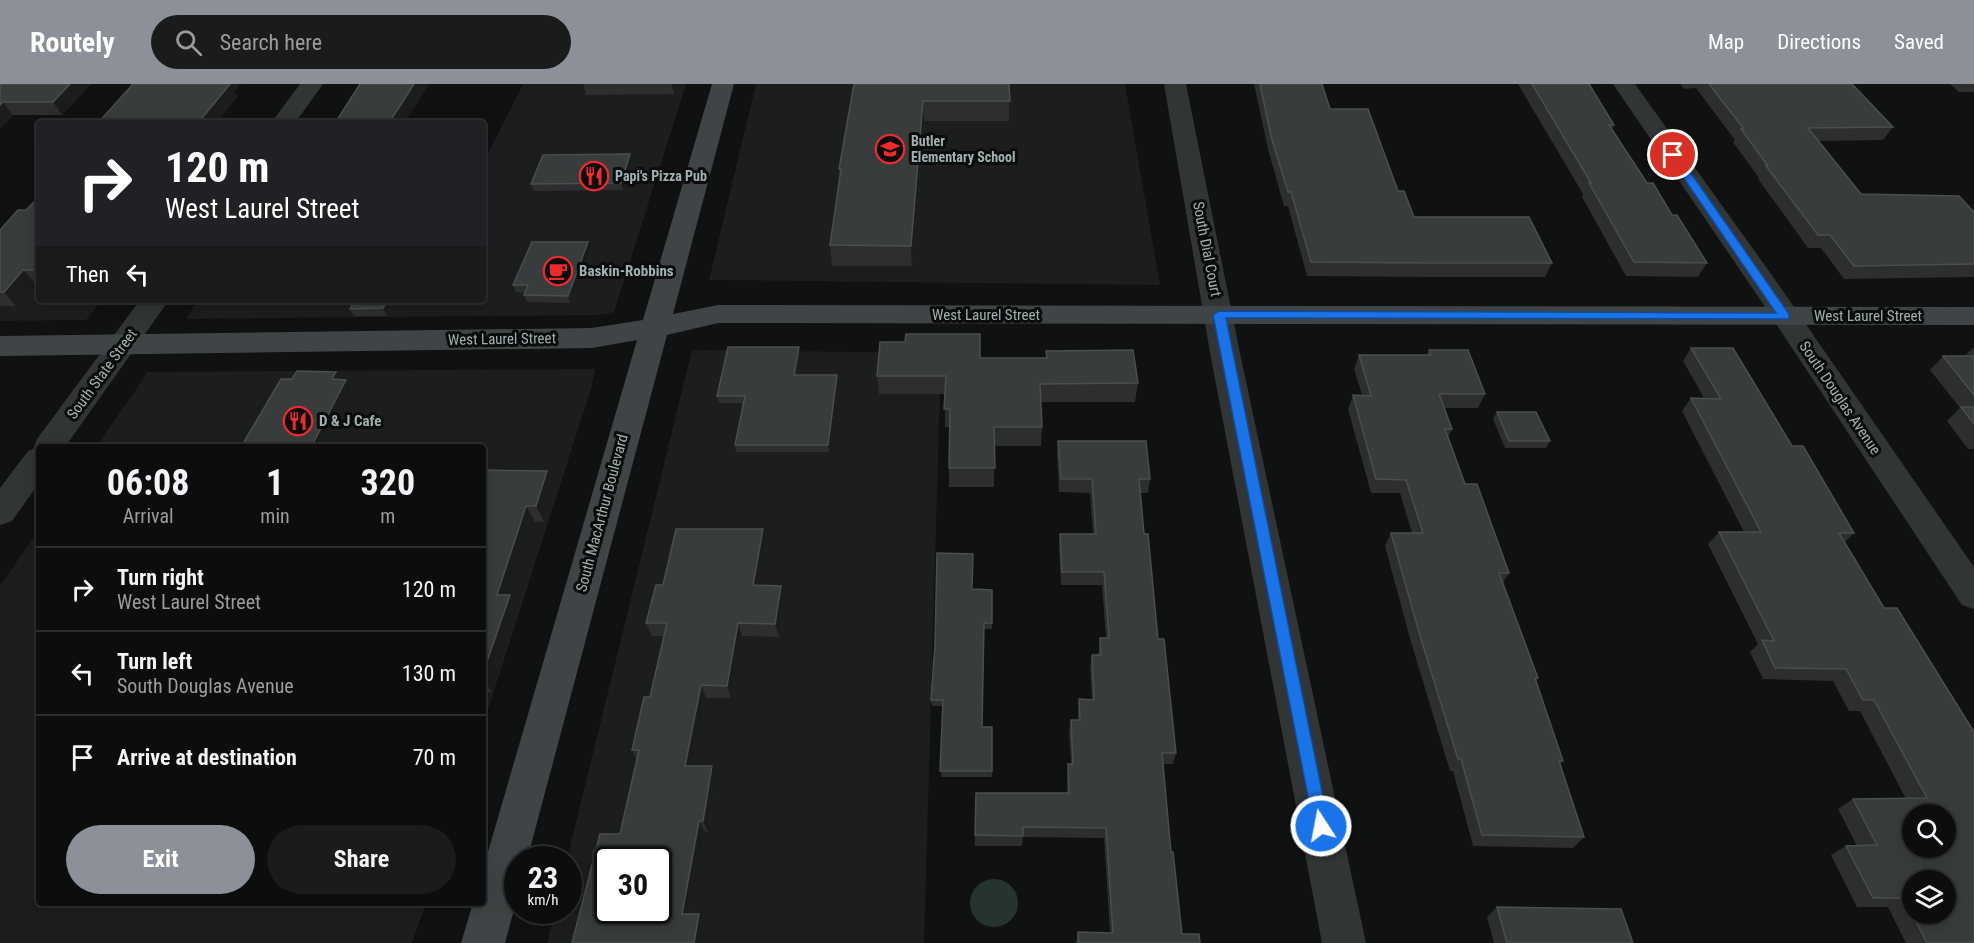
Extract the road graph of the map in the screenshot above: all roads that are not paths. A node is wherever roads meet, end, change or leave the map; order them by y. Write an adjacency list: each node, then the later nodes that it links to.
1 (312, 84): 5 (street)
2 (723, 84): 10 (street, South MacArthur Boulevard)
3 (1174, 84): 7 (street, South Dial Court)
4 (1624, 84): 9 (street, South Douglas Avenue)
5 (285, 120)
6 (153, 303): 11 (street, South State Street)
7 (1219, 315): 9 (street, West Laurel Street); 10 (street, West Laurel Street); 18 (street, South Dial Court)
8 (1974, 316): 9 (street, West Laurel Street)
9 (1784, 317): 16 (street, South Douglas Avenue)
10 (654, 328): 11 (street, West Laurel Street); 17 (street, South MacArthur Boulevard)
11 (123, 345): 12 (street, West Laurel Street); 13 (street, South State Street)
12 (0, 346)
13 (50, 444)
14 (36, 463): 15 (street)
15 (0, 512)
16 (1974, 595)
17 (483, 943)
18 (1344, 943)

